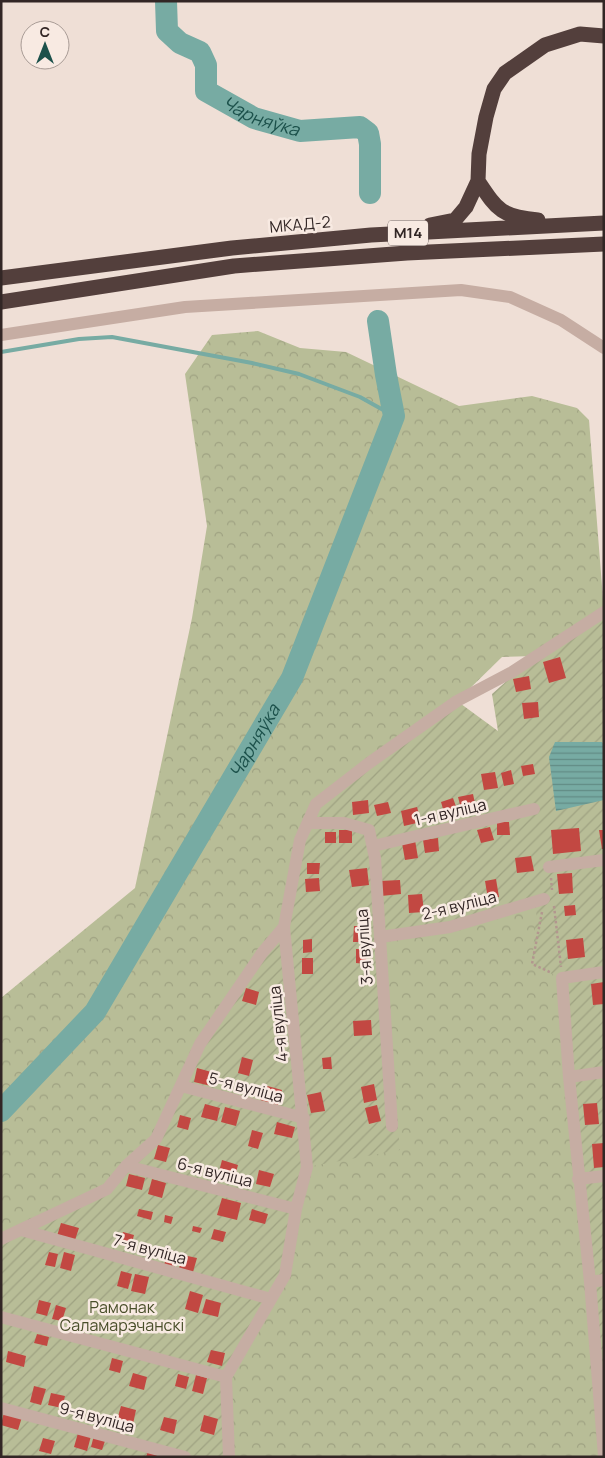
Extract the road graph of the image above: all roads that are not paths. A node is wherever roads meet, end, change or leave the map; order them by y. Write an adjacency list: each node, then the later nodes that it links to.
1 (604, 36): 2 (highway)
2 (478, 181): 4 (highway); 5 (highway)
3 (604, 223): 4 (highway, МКАД-2 / М14)
4 (584, 225): 5 (highway, МКАД-2 / М14)
5 (371, 235): 7 (highway, МКАД-2 / М14)
6 (604, 244): 8 (highway, М14)
7 (1, 278)
8 (1, 302)
9 (1, 335): 10 (street)
10 (604, 348)
11 (604, 612): 13 (street)
12 (534, 808): 14 (street, 1-я вуліца)
13 (308, 823): 14 (street, 3-я вуліца); 18 (street)
14 (373, 846): 19 (street, 3-я вуліца)
15 (604, 860): 16 (street)
16 (549, 867)
17 (550, 899): 19 (street, 2-я вуліца)
18 (284, 927): 23 (street); 24 (street, 4-я вуліца)
19 (380, 937): 25 (street, 3-я вуліца)
20 (604, 972): 22 (street)
21 (604, 1072): 22 (street)
22 (568, 1077): 28 (street)
23 (181, 1086): 24 (street, 5-я вуліца); 26 (street)
24 (304, 1118): 29 (street, 4-я вуліца)
25 (392, 1126)
26 (126, 1166): 29 (street, 6-я вуліца); 30 (street)
27 (604, 1176): 28 (street)
28 (578, 1179): 33 (street)
29 (296, 1209): 34 (street, 4-я вуліца)
30 (21, 1230): 31 (street); 34 (street, 7-я вуліца)
31 (1, 1239)
32 (604, 1280): 33 (street)
33 (590, 1282): 37 (street)
34 (270, 1299): 36 (street, 4-я вуліца)
35 (1, 1317): 36 (street)
36 (226, 1377): 41 (street)
37 (601, 1379): 39 (street)
38 (1, 1408): 40 (street, 9-я вуліца)
39 (604, 1456)
40 (185, 1457)
41 (230, 1457)

